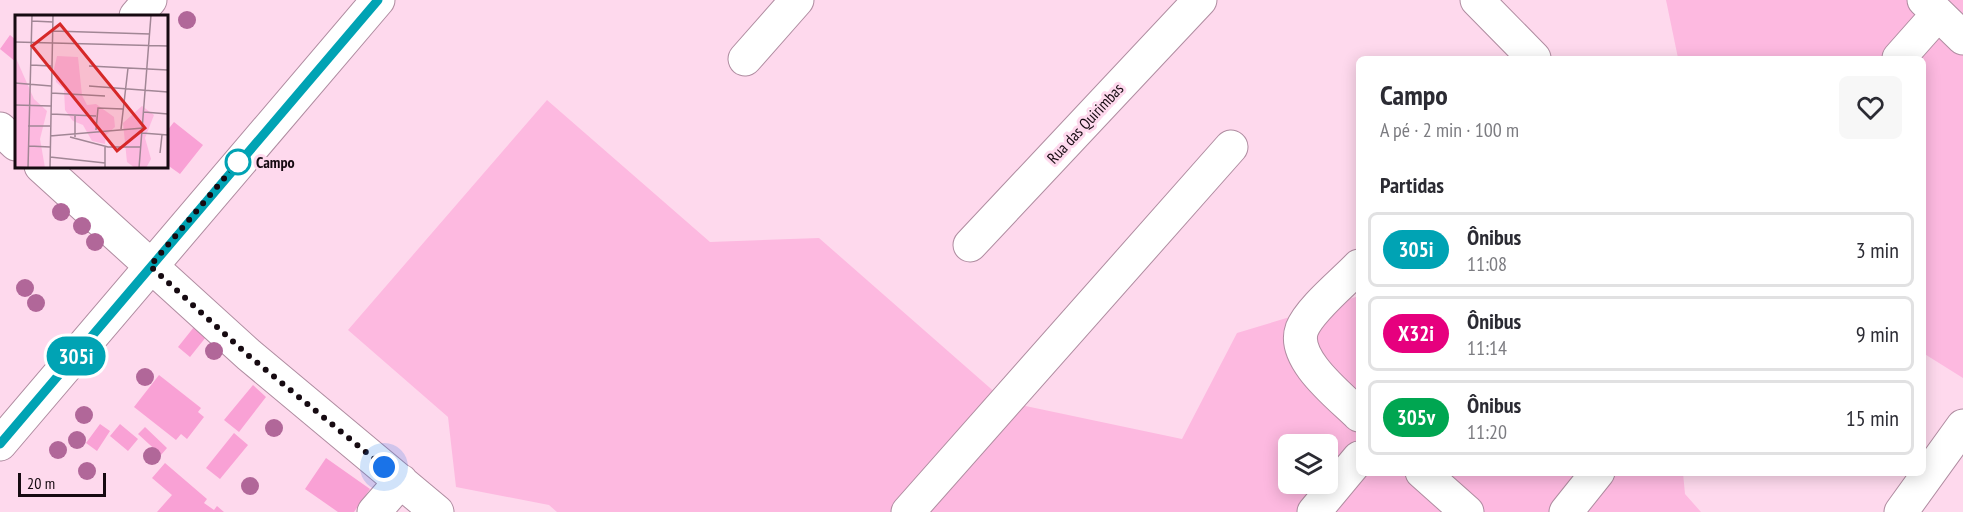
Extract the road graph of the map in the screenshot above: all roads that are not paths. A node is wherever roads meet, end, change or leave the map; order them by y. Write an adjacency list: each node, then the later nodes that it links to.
1 (150, 0): 7 (street)
2 (378, 0): 17 (street)
3 (797, 0): 11 (street)
4 (1200, 0): 16 (street, Rua das Quirimbas)
5 (1477, 0): 9 (street)
6 (1931, 7): 8 (street); 10 (street)
7 (137, 15)
8 (1963, 38)
9 (1532, 56)
10 (1900, 56)
11 (746, 59)
12 (0, 129): 13 (street)
13 (15, 143)
14 (1231, 147): 28 (street)
15 (43, 168): 17 (street)
16 (970, 245)
17 (150, 266): 21 (street); 25 (street)
18 (1356, 270): 19 (street)
19 (1356, 412)
20 (1963, 426): 32 (street)
21 (0, 444)
22 (1356, 462): 29 (street)
23 (1426, 476): 30 (street)
24 (1595, 476): 31 (street)
25 (401, 481): 26 (street); 27 (street)
26 (374, 512)
27 (437, 512)
28 (908, 512)
29 (1314, 512)
30 (1467, 512)
31 (1566, 512)
32 (1901, 512)

